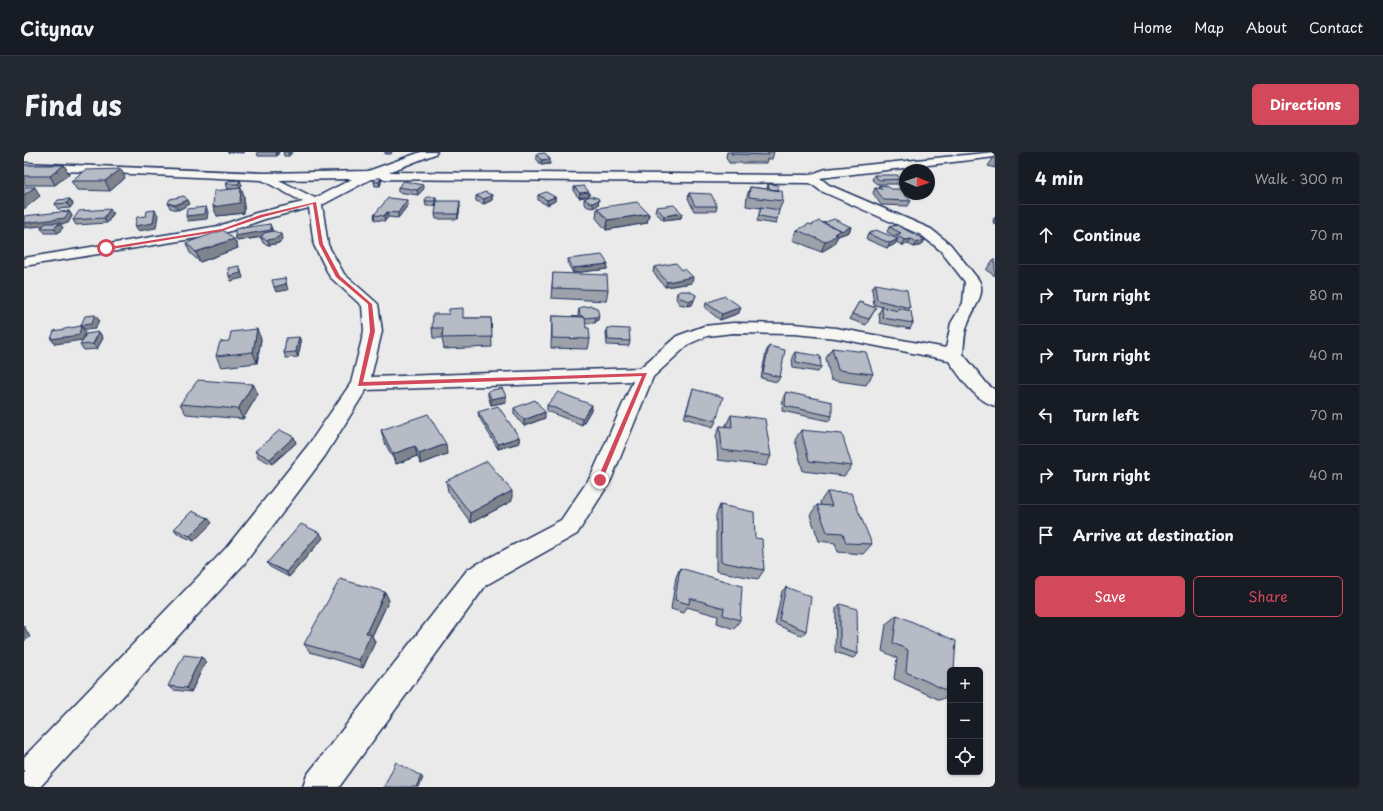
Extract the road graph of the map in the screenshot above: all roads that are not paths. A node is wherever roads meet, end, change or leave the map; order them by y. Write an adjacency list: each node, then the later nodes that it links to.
1 (431, 152): 4 (street)
2 (995, 154): 6 (street)
3 (24, 166): 5 (street)
4 (369, 175): 5 (street); 6 (street); 7 (street)
5 (264, 177): 7 (street)
6 (813, 179): 9 (street)
7 (315, 202): 8 (street); 11 (street)
8 (24, 262)
9 (954, 355): 10 (street); 12 (street)
10 (645, 374): 11 (street); 14 (street)
11 (360, 384): 13 (street)
12 (995, 399)
13 (24, 780)
14 (319, 787)

